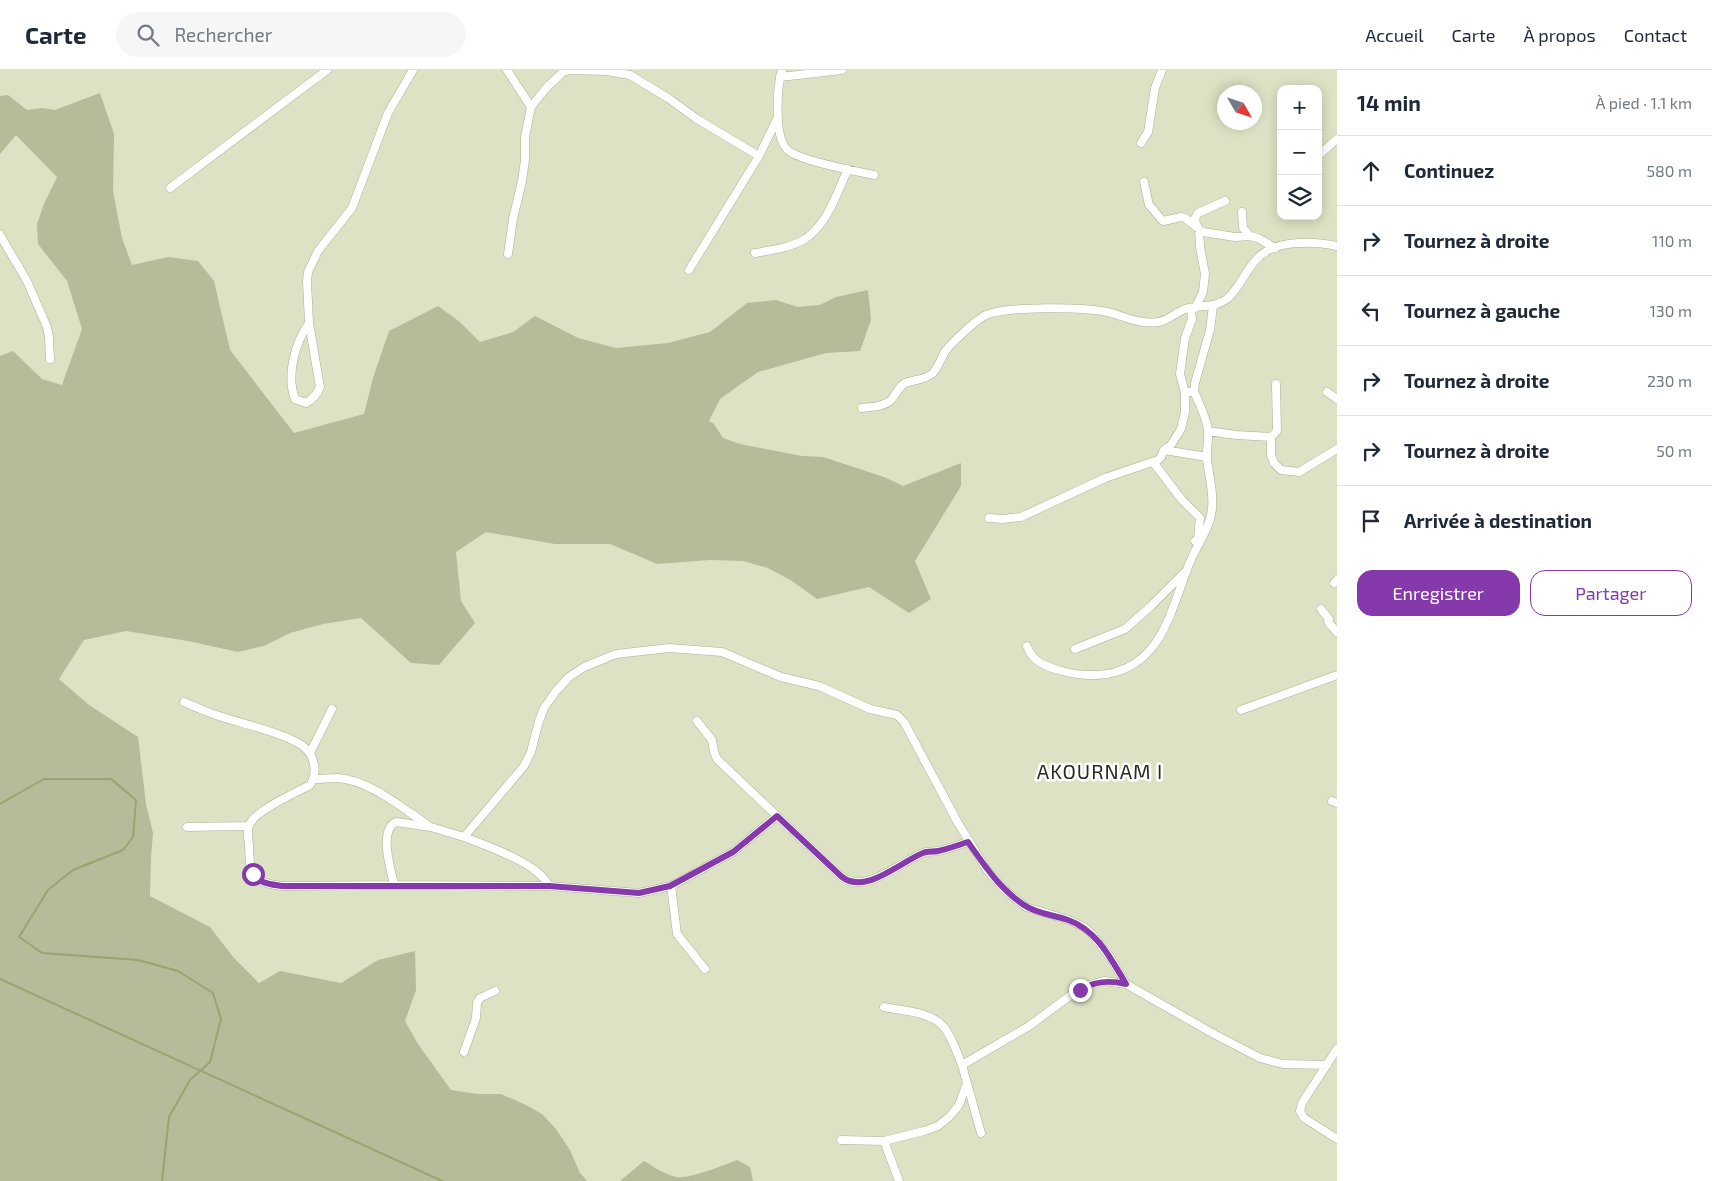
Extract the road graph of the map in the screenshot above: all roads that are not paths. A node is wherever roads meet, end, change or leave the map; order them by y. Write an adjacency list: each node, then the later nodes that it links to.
1 (327, 70): 16 (street)
2 (413, 70): 29 (street)
3 (507, 70): 7 (street)
4 (842, 70): 6 (street)
5 (1162, 70): 10 (street)
6 (781, 74): 8 (street)
7 (531, 107): 12 (street); 25 (street)
8 (777, 119): 12 (street); 13 (street)
9 (1337, 140): 11 (street)
10 (1141, 143)
11 (1322, 153)
12 (759, 156): 26 (street)
13 (848, 169): 14 (street); 24 (street)
14 (874, 175)
15 (1144, 182): 19 (street)
16 (170, 188)
17 (1225, 201): 19 (street)
18 (1242, 212): 21 (street)
19 (1199, 229): 21 (street); 28 (street)
20 (0, 235): 30 (street)
21 (1250, 236): 23 (street)
22 (1337, 246): 23 (street)
23 (1275, 248): 27 (street)
24 (756, 253)
25 (508, 254)
26 (690, 270)
27 (1212, 306): 28 (street); 32 (street)
28 (1193, 308): 34 (street); 36 (street)
29 (309, 323): 29 (street)
30 (50, 359)
31 (1276, 384): 38 (street)
32 (1194, 391): 34 (street); 37 (street)
33 (1326, 392): 35 (street)
34 (1185, 393): 40 (street)
35 (1337, 399)
36 (862, 408)
37 (1208, 431): 38 (street); 41 (street)
38 (1271, 438): 39 (street)
39 (1337, 449)
40 (1164, 450): 41 (street); 42 (street)
41 (1207, 457): 45 (street)
42 (1153, 462): 43 (street); 44 (street)
43 (989, 518)
44 (1200, 518): 45 (street); 46 (street)
45 (1210, 520): 46 (street)
46 (1188, 566): 49 (street); 50 (street)
47 (1321, 609): 48 (street)
48 (1337, 632)
49 (1026, 646)
50 (1075, 649)
51 (1337, 675): 54 (street)
52 (184, 702): 56 (street)
53 (332, 709): 56 (street)
54 (1241, 710)
55 (697, 721): 58 (street)
56 (310, 753): 57 (street)
57 (314, 779): 59 (street); 61 (street)
58 (777, 816): 63 (street); 66 (street)
59 (248, 826): 60 (street); 64 (street)
60 (187, 827)
61 (431, 827): 62 (street); 64 (street)
62 (464, 837): 63 (street); 65 (street)
63 (968, 842): 68 (street)
64 (394, 885): 65 (street)
65 (549, 886): 66 (street)
66 (670, 886): 67 (street)
67 (705, 969)
68 (1126, 984): 73 (street); 74 (street)
69 (495, 991): 72 (street)
70 (884, 1007): 73 (street)
71 (1337, 1049): 74 (street)
72 (464, 1052)
73 (962, 1065): 75 (street)
74 (1327, 1065): 77 (street)
75 (967, 1083): 76 (street); 79 (street)
76 (981, 1132)
77 (1337, 1139)
78 (841, 1140): 79 (street)
79 (884, 1141): 80 (street)
80 (899, 1181)

